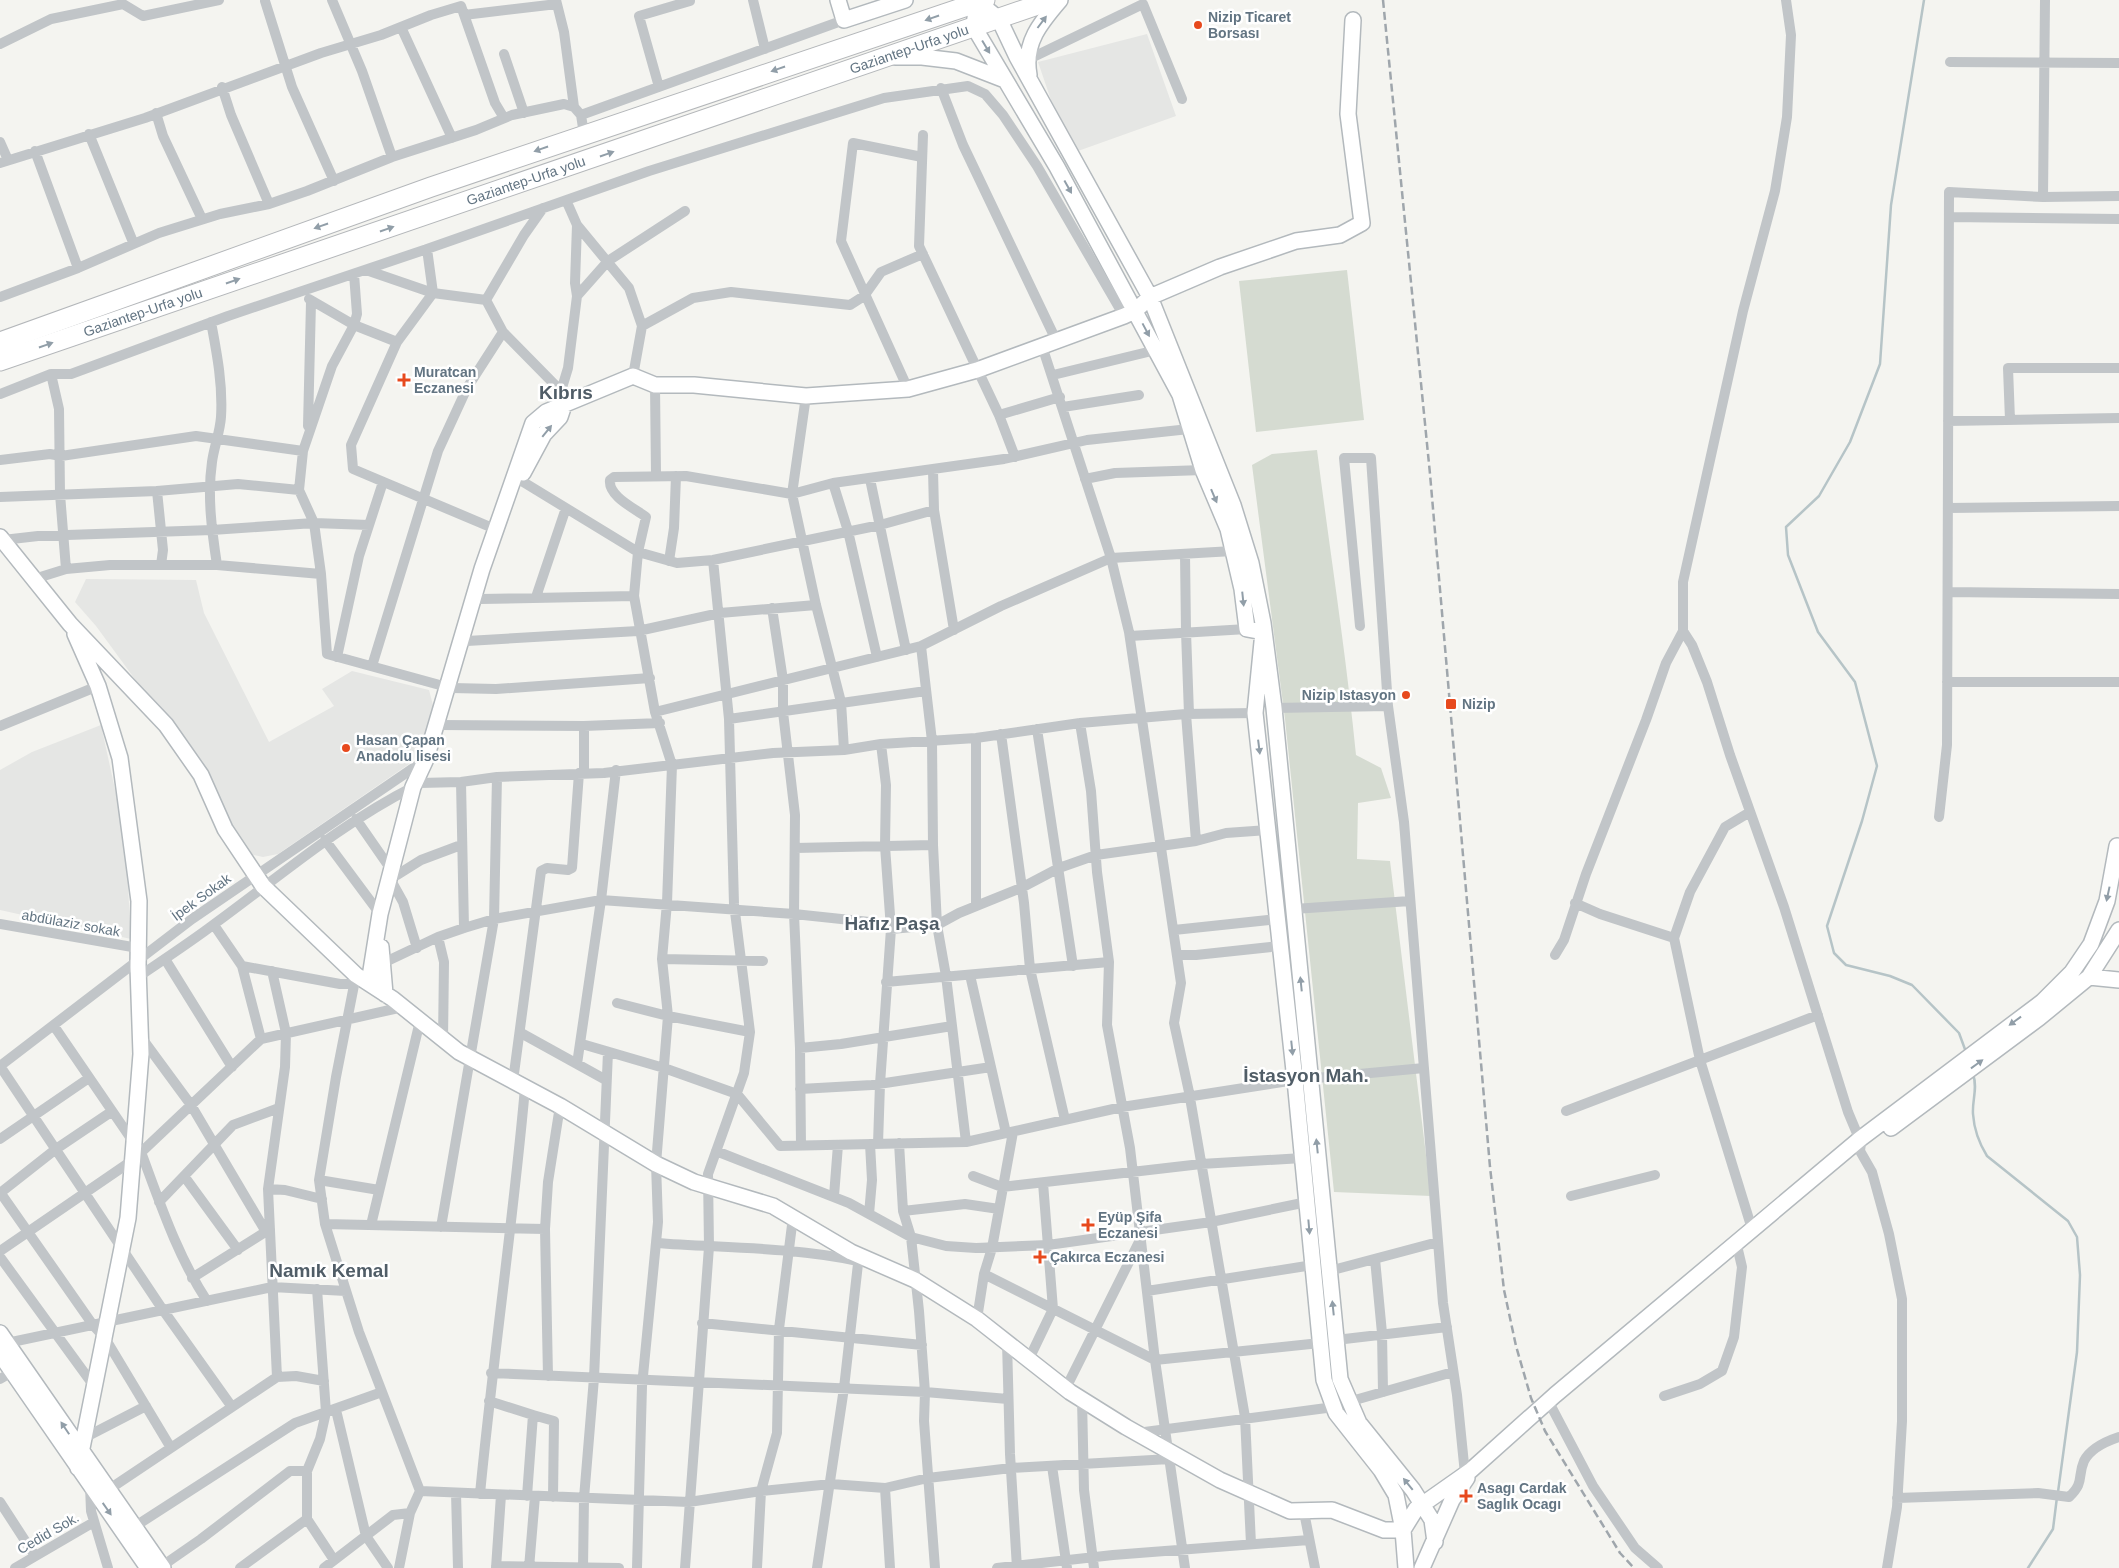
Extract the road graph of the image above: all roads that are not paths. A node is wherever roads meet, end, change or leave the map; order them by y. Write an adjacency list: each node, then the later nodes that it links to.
1 (219, 0): 14 (street)
2 (277, 0): 11 (street)
3 (332, 0): 23 (street)
4 (754, 0): 24 (street)
5 (838, 0): 18 (main road)
6 (905, 0): 18 (main road)
7 (1052, 0): 17 (highway, Gaziantep-Urfa yolu)
8 (1060, 0): 27 (main road, one-way to 8)
9 (1786, 0): 165 (street)
10 (2044, 0): 29 (street)
11 (264, 1): 31 (street)
12 (690, 1): 35 (street)
13 (980, 1): 17 (main road); 21 (main road); 43 (highway, Gaziantep-Urfa yolu, one-way to 43)
14 (122, 2): 22 (street)
15 (557, 2): 16 (street); 38 (street)
16 (462, 7): 20 (street); 41 (street)
17 (999, 18): 21 (highway, Gaziantep-Urfa yolu); 33 (main road)
18 (844, 20): 24 (street)
19 (1353, 20): 74 (main road)
20 (401, 27): 23 (street); 45 (street)
21 (974, 27): 26 (highway, Gaziantep-Urfa yolu); 32 (main road, one-way to 32)
22 (0, 44)
23 (351, 44): 31 (street); 48 (street)
24 (765, 49): 35 (street)
25 (504, 54): 40 (street)
26 (888, 58): 32 (main road); 86 (highway, Gaziantep-Urfa yolu, one-way to 26)
27 (1026, 60): 33 (main road); 37 (street)
28 (1950, 62): 29 (street)
29 (2044, 62): 30 (street); 53 (street)
30 (2119, 64)
31 (284, 66): 34 (street); 51 (street)
32 (1005, 80): 77 (main road, one-way to 77)
33 (1031, 81): 74 (main road)
34 (222, 87): 39 (street); 55 (street)
35 (659, 87): 38 (street)
36 (941, 88): 54 (street); 77 (street); 84 (street)
37 (1182, 99)
38 (577, 111): 40 (street); 43 (street)
39 (156, 113): 42 (street); 59 (street)
40 (524, 113): 41 (street)
41 (504, 118): 45 (street)
42 (89, 134): 47 (street); 62 (street)
43 (584, 134): 82 (highway, Gaziantep-Urfa yolu, one-way to 82)
44 (923, 135): 49 (street)
45 (452, 138): 48 (street)
46 (0, 142): 50 (street)
47 (35, 151): 50 (street); 66 (street)
48 (392, 157): 51 (street)
49 (922, 157): 64 (street); 73 (street)
50 (4, 161)
51 (334, 180): 55 (street)
52 (2119, 196): 53 (street)
53 (2043, 197): 58 (street)
54 (566, 200): 56 (street); 61 (street)
55 (269, 204): 59 (street)
56 (542, 208): 63 (street); 75 (street)
57 (685, 211): 65 (street)
58 (1948, 217): 60 (street); 102 (street)
59 (202, 219): 62 (street)
60 (2119, 219)
61 (577, 225): 65 (street); 72 (street)
62 (133, 242): 66 (street)
63 (428, 249): 67 (street); 70 (street)
64 (923, 254): 73 (street); 88 (street)
65 (608, 261): 72 (street); 80 (street)
66 (78, 268): 71 (street)
67 (366, 270): 68 (street); 70 (street)
68 (354, 274): 69 (street); 79 (street)
69 (302, 291): 76 (street); 78 (street)
70 (433, 293): 75 (street); 83 (street)
71 (0, 295)
72 (577, 296): 97 (street)
73 (864, 296): 80 (street); 93 (street)
74 (1150, 297): 77 (main road); 185 (main road)
75 (486, 300): 81 (street)
76 (311, 302): 79 (street); 104 (street)
77 (1130, 313): 84 (main road); 85 (main road, one-way to 85)
78 (211, 322): 89 (street); 105 (street)
79 (354, 325): 83 (street); 104 (street)
80 (642, 326): 91 (street)
81 (503, 332): 97 (street); 126 (street)
82 (0, 342)
83 (397, 342): 118 (street)
84 (1049, 343): 88 (main road); 90 (street)
85 (1156, 350): 90 (street); 103 (main road)
86 (0, 361)
87 (2119, 368): 101 (street)
88 (977, 370): 93 (main road); 99 (street)
89 (51, 374): 94 (street); 108 (street)
90 (1053, 375): 98 (street)
91 (633, 376): 92 (main road); 97 (main road)
92 (655, 385): 96 (main road); 113 (street)
93 (908, 389): 96 (main road)
94 (0, 394)
95 (1139, 395): 98 (street)
96 (806, 396): 124 (street)
97 (564, 400): 117 (main road, one-way to 97); 134 (main road)
98 (1061, 402): 99 (street); 106 (street)
99 (999, 415): 109 (street)
100 (2119, 418): 101 (street)
101 (2010, 420): 102 (street)
102 (1948, 421): 129 (street)
103 (1189, 429): 106 (street); 112 (main road)
104 (308, 437): 107 (street)
105 (217, 438): 107 (street); 108 (street); 120 (street)
106 (1074, 442): 109 (street); 116 (street)
107 (303, 451): 121 (street)
108 (61, 456): 110 (street); 123 (street)
109 (1015, 457): 111 (street)
110 (0, 460)
111 (933, 470): 115 (street); 130 (street)
112 (1203, 470): 116 (street); 141 (main road, one-way to 141)
113 (656, 475): 114 (street); 142 (street)
114 (676, 476): 124 (street); 146 (street)
115 (870, 479): 119 (street); 133 (street)
116 (1085, 479): 144 (street)
117 (520, 480): 128 (street); 156 (main road)
118 (383, 482): 126 (street); 132 (street)
119 (833, 483): 124 (street); 136 (street)
120 (211, 486): 121 (street); 122 (street); 135 (street)
121 (299, 490): 131 (street)
122 (157, 491): 123 (street); 137 (street)
123 (60, 494): 125 (street); 138 (street)
124 (792, 494): 140 (street)
125 (0, 497)
126 (422, 499): 134 (street); 173 (street)
127 (2119, 506): 129 (street)
128 (566, 508): 142 (street); 155 (street)
129 (1948, 508): 152 (street)
130 (934, 510): 133 (street); 163 (street)
131 (314, 523): 132 (street); 135 (street); 150 (street)
132 (369, 525): 171 (street)
133 (880, 525): 136 (street); 170 (street)
134 (495, 529): 180 (main road)
135 (212, 530): 137 (street); 148 (street)
136 (848, 531): 140 (street); 172 (street)
137 (162, 532): 138 (street); 147 (street)
138 (64, 536): 139 (street); 149 (street)
139 (1, 538): 151 (main road)
140 (803, 541): 145 (street); 157 (street)
141 (1233, 551): 143 (street); 162 (main road, one-way to 162)
142 (638, 552): 146 (street); 154 (street)
143 (1185, 554): 144 (street); 166 (street)
144 (1111, 558): 163 (street); 167 (street)
145 (713, 560): 146 (street); 159 (street)
146 (669, 561)
147 (161, 565): 148 (street); 149 (street)
148 (217, 565): 150 (street)
149 (66, 569): 151 (street)
150 (321, 574): 171 (street)
151 (34, 579): 160 (main road)
152 (1948, 592): 153 (street); 177 (street)
153 (2119, 594)
154 (634, 596): 155 (street); 164 (street)
155 (536, 597): 156 (street)
156 (480, 599): 168 (main road)
157 (816, 605): 158 (street); 174 (street)
158 (772, 608): 159 (street); 176 (street)
159 (720, 612): 164 (street); 182 (street)
160 (70, 624): 179 (main road); 227 (main road)
161 (1360, 626): 184 (street)
162 (1247, 629): 166 (street); 188 (main road)
163 (954, 630): 169 (street)
164 (638, 631): 168 (street); 175 (street)
165 (1682, 631): 212 (street); 232 (street)
166 (1186, 632): 167 (street); 189 (street)
167 (1130, 636): 190 (street)
168 (467, 641): 180 (main road)
169 (921, 646): 170 (street); 181 (street)
170 (906, 650): 172 (street)
171 (336, 657): 173 (street)
172 (877, 658): 174 (street)
173 (372, 666): 180 (street)
174 (833, 668): 176 (street); 183 (street)
175 (650, 678): 180 (street); 186 (street)
176 (783, 680): 182 (street); 187 (street)
177 (1947, 682): 178 (street); 213 (street)
178 (2119, 682)
179 (98, 686): 195 (street); 259 (main road)
180 (449, 688): 194 (main road); 204 (main road)
181 (926, 691): 183 (street); 200 (street)
182 (726, 693): 186 (street); 191 (street)
183 (841, 702): 187 (street); 202 (street)
184 (1388, 706): 185 (street); 230 (street)
185 (1274, 708): 234 (main road)
186 (655, 712): 192 (street)
187 (783, 712): 191 (street); 203 (street)
188 (1255, 713): 189 (street); 215 (main road, one-way to 215)
189 (1188, 714): 190 (street); 218 (street)
190 (1142, 717): 193 (street); 219 (street)
191 (729, 719): 205 (street)
192 (660, 723): 196 (street); 206 (street)
193 (1080, 723): 197 (street); 224 (street)
194 (439, 725): 196 (street); 211 (main road)
195 (0, 726)
196 (584, 726): 208 (street)
197 (1037, 729): 198 (street); 225 (street)
198 (1001, 734): 199 (street); 228 (street)
199 (976, 738): 200 (street); 233 (street)
200 (932, 741): 201 (street); 221 (street)
201 (881, 744): 202 (street); 222 (street)
202 (844, 750): 203 (street)
203 (787, 754): 205 (street); 223 (street)
204 (426, 759): 211 (main road); 227 (street, İpek Sokak)
205 (730, 759): 206 (street); 236 (street)
206 (672, 765): 207 (street); 231 (street)
207 (616, 770): 208 (street); 229 (street)
208 (581, 773): 209 (street); 235 (street)
209 (497, 776): 210 (street); 239 (street)
210 (461, 782): 211 (street); 220 (street)
211 (417, 785): 214 (street); 226 (main road)
212 (1750, 812): 249 (street); 274 (street)
213 (1939, 817)
214 (356, 819): 216 (street); 226 (street)
215 (1268, 830): 218 (street); 240 (main road)
216 (325, 840): 227 (street); 237 (street)
217 (2119, 840): 288 (main road, one-way to 288)
218 (1196, 841): 219 (street)
219 (1160, 844): 224 (street); 246 (street)
220 (461, 845): 226 (street); 244 (street)
221 (933, 845): 222 (street); 243 (street)
222 (885, 846): 223 (street); 245 (street)
223 (795, 848): 238 (street)
224 (1096, 855): 225 (street); 258 (street)
225 (1059, 868): 228 (street); 262 (street)
226 (394, 877): 237 (main road); 251 (street); 260 (main road)
227 (259, 880): 242 (street); 259 (street, İpek Sokak); 269 (main road)
228 (1021, 888): 233 (street); 263 (street)
229 (601, 900): 231 (street); 235 (street); 287 (street)
230 (1410, 901): 234 (street); 298 (street)
231 (667, 903): 236 (street); 255 (street)
232 (1575, 903): 249 (street); 253 (street)
233 (976, 906): 243 (street)
234 (1294, 909): 301 (main road, one-way to 234)
235 (536, 910): 239 (street); 281 (street)
236 (736, 910): 238 (street); 257 (street)
237 (380, 914): 269 (main road)
238 (794, 914): 245 (street); 289 (street)
239 (494, 919): 244 (street); 291 (street)
240 (1278, 919): 246 (street); 250 (main road)
241 (0, 924): 259 (street, abdülaziz sokak)
242 (214, 925): 254 (street); 261 (street)
243 (938, 925): 245 (street); 266 (street)
244 (464, 928): 248 (street)
245 (891, 929): 270 (street)
246 (1174, 930): 252 (street)
247 (2119, 930): 267 (main road)
248 (438, 937): 251 (street); 286 (street)
249 (1674, 938): 292 (street)
250 (1280, 946): 252 (street); 303 (main road, one-way to 303)
251 (417, 948): 260 (street)
252 (1177, 955): 308 (street)
253 (1555, 955)
254 (165, 958): 259 (street); 295 (street)
255 (662, 960): 257 (street); 275 (street)
256 (763, 961): 257 (street)
257 (741, 962): 280 (street)
258 (1109, 962): 262 (street); 312 (street)
259 (138, 963): 278 (street, İpek Sokak); 283 (main road)
260 (381, 964): 271 (main road)
261 (242, 966): 264 (street); 285 (street)
262 (1074, 966): 263 (street)
263 (1030, 969): 265 (street); 316 (street)
264 (272, 971): 269 (street); 282 (street)
265 (970, 975): 266 (street); 296 (street)
266 (946, 976): 270 (street); 279 (street)
267 (2089, 977): 268 (main road); 288 (main road)
268 (2119, 980)
269 (360, 981): 271 (main road); 276 (street)
270 (886, 982): 284 (street)
271 (385, 994): 273 (main road)
272 (617, 1003): 275 (street)
273 (403, 1007): 276 (street); 277 (main road)
274 (1818, 1015): 292 (street); 325 (street)
275 (668, 1016): 280 (street); 297 (street)
276 (347, 1020): 282 (street); 337 (street)
277 (420, 1021): 286 (main road); 342 (street)
278 (54, 1026): 294 (street, İpek Sokak); 300 (street)
279 (952, 1026): 284 (street); 299 (street)
280 (750, 1032): 307 (street)
281 (521, 1033): 293 (street); 305 (street)
282 (286, 1034): 285 (street); 311 (street)
283 (140, 1036): 309 (street); 329 (main road)
284 (883, 1036): 289 (street); 304 (street)
285 (261, 1039): 295 (street)
286 (443, 1040): 291 (main road)
287 (582, 1044): 290 (street); 293 (street)
288 (1993, 1045): 325 (main road)
289 (800, 1048): 306 (street)
290 (608, 1052): 297 (street); 302 (street)
291 (472, 1059): 305 (main road); 357 (street)
292 (1700, 1060): 313 (street); 360 (street)
293 (577, 1064): 302 (street)
294 (0, 1066): 315 (street)
295 (232, 1067): 309 (street)
296 (991, 1067): 299 (street); 317 (street)
297 (664, 1068): 307 (street); 331 (street)
298 (1424, 1068): 301 (street); 365 (street)
299 (958, 1072): 304 (street); 320 (street)
300 (89, 1078): 314 (street); 315 (street)
301 (1310, 1078): 303 (street); 379 (main road, one-way to 301)
302 (606, 1080): 318 (street)
303 (1295, 1080): 308 (street); 330 (main road)
304 (880, 1084): 306 (street); 322 (street)
305 (519, 1085): 310 (main road); 358 (street)
306 (800, 1090): 326 (street)
307 (737, 1094): 326 (street); 328 (street)
308 (1190, 1098): 312 (street); 332 (street)
309 (191, 1105): 323 (street); 329 (street)
310 (560, 1106): 318 (main road); 359 (street)
311 (279, 1108): 323 (street); 341 (street)
312 (1122, 1108): 316 (street); 333 (street)
313 (1566, 1111)
314 (111, 1112): 327 (street); 329 (street)
315 (34, 1116): 319 (street); 327 (street)
316 (1066, 1120): 317 (street)
317 (1010, 1132): 320 (street); 340 (street)
318 (604, 1133): 331 (main road); 414 (street)
319 (0, 1139)
320 (966, 1142): 321 (street)
321 (899, 1143): 322 (street); 351 (street)
322 (874, 1144): 324 (street); 352 (street)
323 (214, 1145): 335 (street); 361 (street)
324 (838, 1145): 326 (street); 345 (street)
325 (1860, 1145): 360 (main road); 373 (main road); 462 (street)
326 (801, 1146)
327 (56, 1149): 343 (street); 344 (street)
328 (716, 1151): 339 (street); 345 (street)
329 (136, 1152): 344 (street); 348 (street); 369 (main road)
330 (1302, 1158): 332 (street); 349 (main road)
331 (656, 1164): 339 (main road); 366 (street)
332 (1201, 1164): 333 (street); 354 (street)
333 (1132, 1172): 338 (street); 363 (street)
334 (1655, 1175): 346 (street)
335 (184, 1176): 348 (street); 371 (street)
336 (974, 1176): 340 (street)
337 (319, 1180): 342 (street); 347 (street)
338 (1043, 1183): 340 (street); 367 (street)
339 (708, 1186): 353 (main road); 368 (street)
340 (1002, 1187): 350 (street)
341 (268, 1189): 347 (street); 361 (street)
342 (379, 1190): 356 (street)
343 (0, 1193): 362 (street)
344 (86, 1194): 362 (street); 369 (street)
345 (834, 1196): 352 (street)
346 (1571, 1196)
347 (322, 1199): 355 (street)
348 (158, 1202): 381 (street)
349 (1307, 1202): 354 (street); 378 (main road, one-way to 378)
350 (999, 1210): 351 (street); 370 (street)
351 (903, 1211): 364 (street)
352 (869, 1214): 364 (street)
353 (793, 1217): 372 (street); 376 (main road)
354 (1211, 1222): 363 (street); 382 (street)
355 (325, 1224): 356 (street); 386 (street)
356 (371, 1225): 357 (street)
357 (441, 1227): 358 (street)
358 (510, 1228): 359 (street); 410 (street)
359 (545, 1229): 412 (street)
360 (1752, 1229): 447 (main road)
361 (268, 1230): 371 (street); 384 (street)
362 (27, 1231): 374 (street); 393 (street)
363 (1140, 1235): 367 (street); 387 (street); 396 (street)
364 (911, 1237): 370 (street); 383 (street)
365 (1438, 1242): 377 (street); 394 (street)
366 (656, 1243): 368 (street); 415 (street)
367 (1048, 1245): 370 (street); 389 (street)
368 (709, 1247): 372 (street); 392 (street)
369 (122, 1248): 390 (street); 393 (main road)
370 (992, 1248): 380 (street)
371 (238, 1250): 381 (street)
372 (789, 1250): 376 (street); 395 (street)
373 (1738, 1250): 425 (street); 432 (main road)
374 (0, 1251)
375 (0, 1257): 397 (street)
376 (859, 1258): 383 (main road); 400 (street)
377 (1375, 1259): 379 (street); 398 (street)
378 (1313, 1265): 382 (street); 404 (main road)
379 (1329, 1271): 401 (main road, one-way to 379)
380 (984, 1274): 389 (street); 391 (street)
381 (192, 1278): 388 (street)
382 (1221, 1279): 387 (street); 406 (street)
383 (915, 1280): 391 (main road); 405 (street)
384 (272, 1287): 385 (street); 388 (street); 413 (street)
385 (317, 1289): 386 (street); 416 (street)
386 (346, 1291): 422 (street)
387 (1147, 1291): 408 (street)
388 (207, 1301): 390 (street)
389 (1053, 1309): 396 (street); 407 (street)
390 (163, 1310): 393 (street); 431 (street)
391 (977, 1319): 402 (main road)
392 (702, 1323): 395 (street); 417 (street)
393 (100, 1324): 397 (street); 399 (main road)
394 (1447, 1327): 398 (street); 409 (street)
395 (779, 1329): 400 (street); 419 (street)
396 (1095, 1330): 408 (street); 421 (street)
397 (55, 1333): 403 (street); 418 (street)
398 (1382, 1334): 401 (street); 424 (street)
399 (105, 1338): 418 (main road); 430 (street)
400 (850, 1338): 405 (street); 420 (street)
401 (1336, 1340): 429 (main road)
402 (1007, 1342): 407 (main road); 426 (street)
403 (2, 1343): 411 (main road); 439 (main road, one-way to 403)
404 (1320, 1343): 406 (street); 429 (main road)
405 (922, 1345): 423 (street)
406 (1234, 1352): 408 (street); 435 (street)
407 (1028, 1359): 421 (main road)
408 (1155, 1360): 436 (street)
409 (1454, 1372): 424 (street); 447 (street)
410 (491, 1373): 412 (street); 428 (street)
411 (6, 1376): 444 (main road)
412 (548, 1376): 414 (street)
413 (277, 1377): 416 (street); 431 (street)
414 (594, 1378): 415 (street); 461 (street)
415 (643, 1380): 417 (street); 463 (street)
416 (324, 1381): 433 (street)
417 (697, 1382): 419 (street); 465 (street)
418 (94, 1386): 439 (main road)
419 (778, 1386): 420 (street); 454 (street)
420 (844, 1388): 423 (street); 449 (street)
421 (1066, 1388): 427 (main road)
422 (382, 1392): 433 (street); 453 (street)
423 (925, 1392): 426 (street); 448 (street)
424 (1382, 1392): 429 (street)
425 (1664, 1396)
426 (1008, 1399): 445 (street)
427 (1082, 1399): 437 (main road); 442 (street)
428 (488, 1401): 434 (street); 456 (street)
429 (1341, 1404): 435 (street); 466 (main road, one-way to 429); 472 (main road)
430 (146, 1406): 439 (street); 440 (street)
431 (232, 1407): 440 (street)
432 (1552, 1408): 475 (main road); 505 (street)
433 (331, 1411): 446 (street); 471 (street); 473 (street)
434 (533, 1416): 459 (street); 460 (street)
435 (1245, 1417): 436 (street); 458 (street)
436 (1166, 1428): 437 (street); 441 (street)
437 (1137, 1433): 441 (main road)
438 (2119, 1437): 462 (street)
439 (81, 1444): 444 (main road); 452 (main road)
440 (171, 1448): 452 (street)
441 (1170, 1455): 442 (street); 458 (main road); 477 (street)
442 (1083, 1465): 443 (street); 479 (street)
443 (1052, 1466): 445 (street); 480 (street)
444 (78, 1468): 450 (main road)
445 (1011, 1468): 448 (street); 500 (street)
446 (307, 1471): 469 (street); 487 (street)
447 (1465, 1474): 466 (main road)
448 (928, 1478): 451 (street); 498 (street)
449 (831, 1484): 451 (street); 454 (street); 496 (street)
450 (90, 1486): 470 (street); 487 (main road, one-way to 487)
451 (885, 1488): 497 (street)
452 (108, 1490): 471 (main road)
453 (420, 1491): 455 (street); 468 (street)
454 (760, 1491): 465 (street); 495 (street)
455 (456, 1493): 456 (street); 491 (street)
456 (480, 1494): 457 (street)
457 (502, 1494): 459 (street); 483 (street)
458 (1250, 1494): 467 (main road); 476 (street)
459 (531, 1496): 460 (street); 484 (street)
460 (553, 1497): 461 (street)
461 (584, 1498): 463 (street); 485 (street)
462 (1897, 1498): 506 (street)
463 (638, 1500): 465 (street); 493 (street)
464 (0, 1502): 478 (street)
465 (688, 1502): 494 (street)
466 (1423, 1505): 472 (main road); 475 (main road)
467 (1304, 1512): 472 (main road); 474 (street)
468 (410, 1513): 473 (street); 490 (street)
469 (307, 1519): 481 (street); 488 (street)
470 (94, 1522): 478 (street, Cedid Sok.); 486 (street)
471 (134, 1527): 487 (main road)
472 (1403, 1530): 503 (main road)
473 (366, 1536): 481 (street); 489 (street)
474 (1310, 1540): 476 (street); 502 (street)
475 (1435, 1542): 504 (main road)
476 (1251, 1544): 477 (street)
477 (1182, 1550): 479 (street); 501 (street)
478 (36, 1556): 482 (street, Cedid Sok.)
479 (1094, 1563): 480 (street)
480 (1067, 1564): 500 (street)
481 (328, 1565)
482 (22, 1566)
483 (496, 1567): 484 (street)
484 (529, 1567): 485 (street)
485 (583, 1567): 492 (street)
486 (108, 1568)
487 (158, 1568)
488 (240, 1568)
489 (388, 1568)
490 (399, 1568)
491 (458, 1568)
492 (619, 1568)
493 (636, 1568)
494 (685, 1568)
495 (757, 1568)
496 (817, 1568)
497 (890, 1568)
498 (935, 1568)
499 (997, 1568): 500 (street)
500 (1016, 1568)
501 (1185, 1568)
502 (1315, 1568)
503 (1406, 1568)
504 (1422, 1568)
505 (1658, 1568)
506 (1887, 1568)

